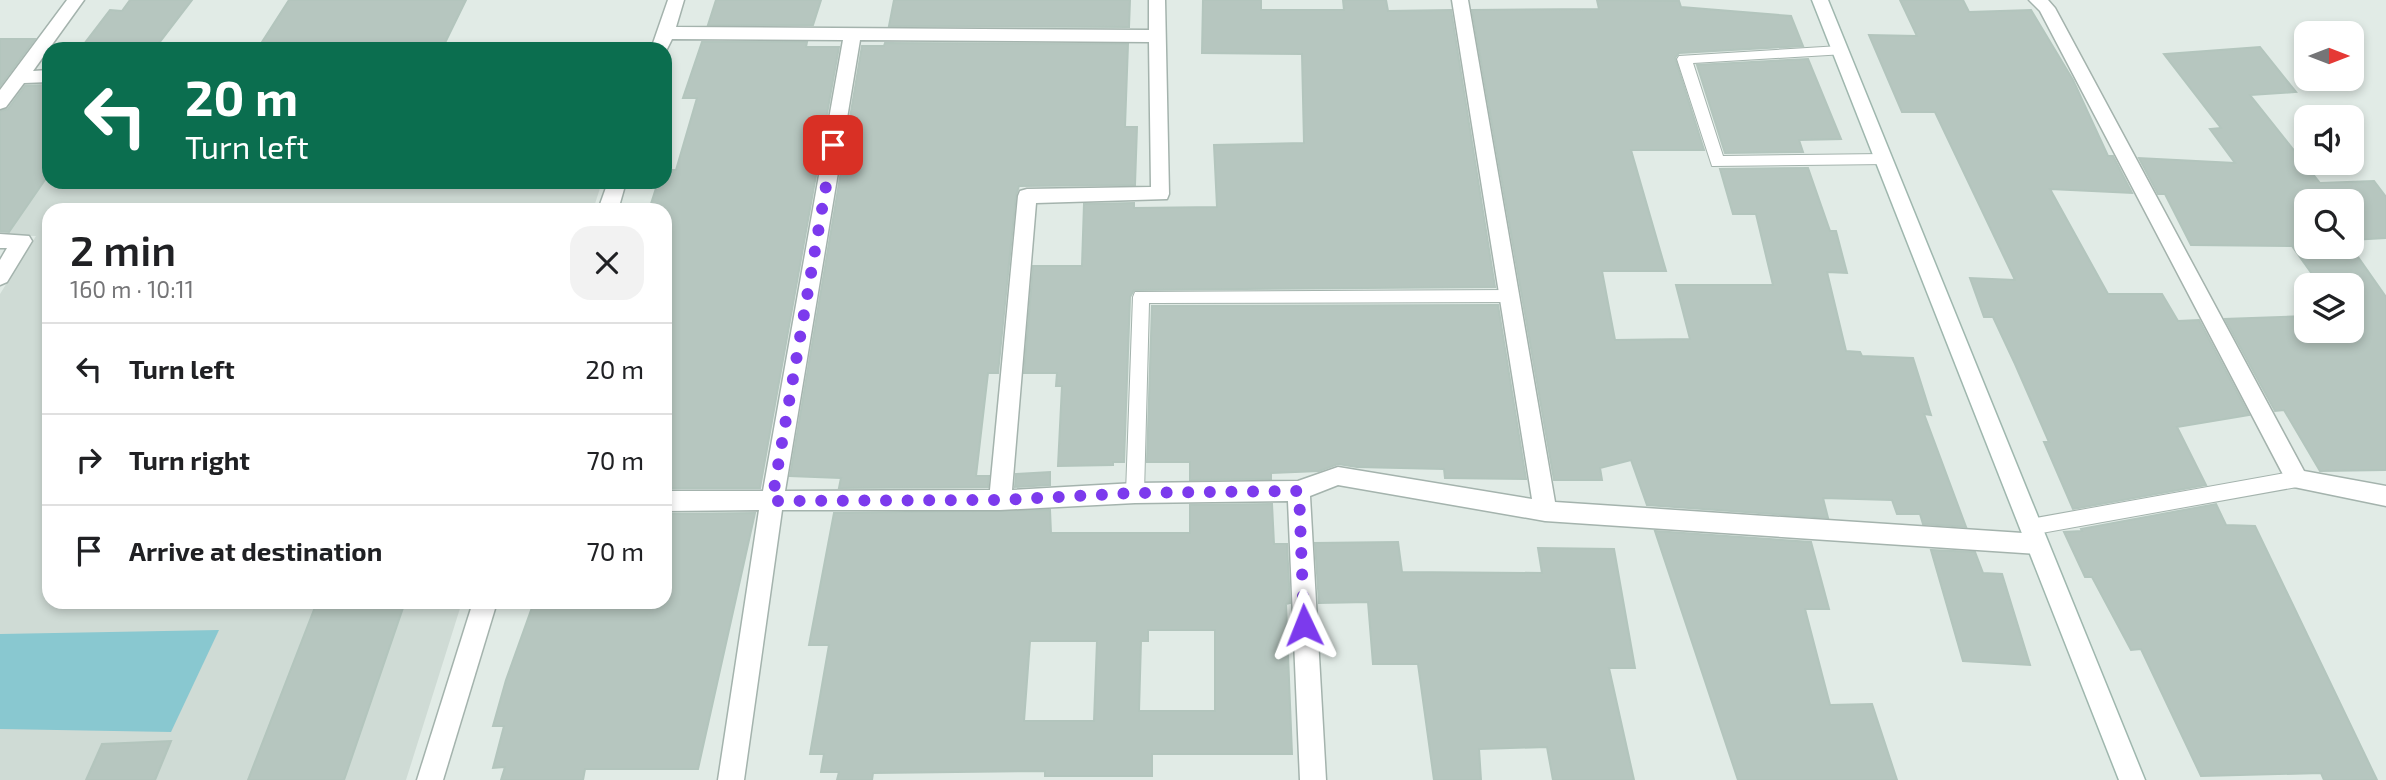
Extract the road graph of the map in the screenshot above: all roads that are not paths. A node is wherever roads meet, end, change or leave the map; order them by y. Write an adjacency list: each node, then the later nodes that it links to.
1 (76, 0): 10 (street)
2 (676, 0): 9 (street)
3 (1157, 0): 8 (street)
4 (1460, 0): 19 (street)
5 (1820, 0): 12 (street)
6 (2038, 0): 20 (street)
7 (852, 36): 8 (street); 9 (street); 26 (street)
8 (1157, 36): 24 (street)
9 (662, 41)
10 (45, 42)
11 (42, 46): 14 (street)
12 (1840, 51): 16 (street); 16 (lane)
13 (42, 76): 14 (street)
14 (19, 77): 15 (street)
15 (0, 103)
16 (1883, 160): 28 (street)
17 (0, 241): 18 (street)
18 (0, 276)
19 (1510, 296): 22 (lane); 27 (street)
20 (2297, 479): 23 (street); 28 (lane)
21 (1299, 491): 22 (street); 27 (street); 32 (street)
22 (1135, 493): 24 (street)
23 (2386, 496)
24 (1000, 500): 26 (street)
25 (672, 501): 26 (street)
26 (772, 501): 31 (street)
27 (1545, 511): 28 (street)
28 (2034, 535): 33 (street)
29 (483, 609): 30 (street)
30 (430, 780)
31 (731, 780)
32 (1313, 780)
33 (2132, 780)

